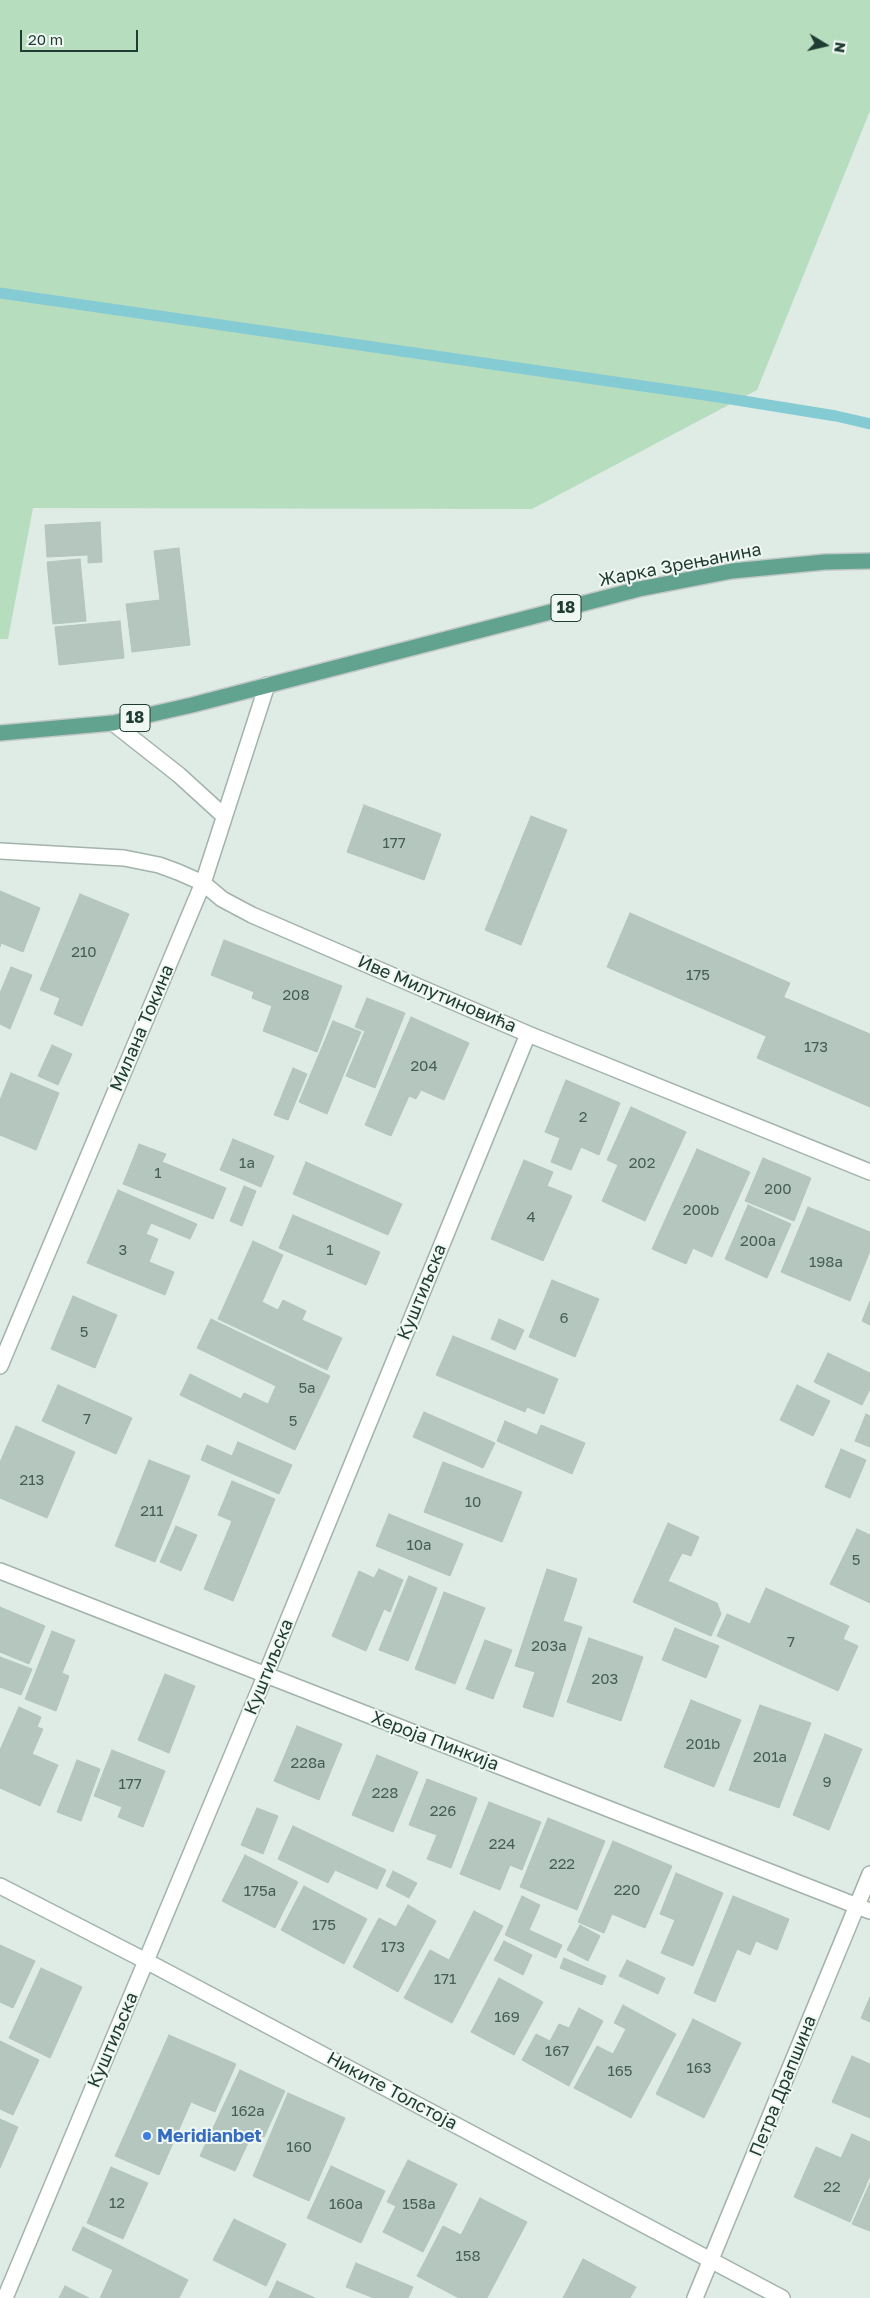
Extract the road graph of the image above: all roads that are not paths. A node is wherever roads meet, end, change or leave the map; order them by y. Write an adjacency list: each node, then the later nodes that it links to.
1 (870, 561): 2 (main road, Жарка Зрењанина / 18)
2 (267, 684): 3 (main road, 18); 5 (street, Милана Токина)
3 (113, 723): 4 (main road, 18); 5 (street)
4 (0, 733)
5 (224, 816): 7 (street, Милана Токина)
6 (0, 850): 7 (street, Иве Милутиновића)
7 (203, 883): 8 (street, Иве Милутиновића); 10 (street, Милана Токина)
8 (528, 1034): 9 (street, Иве Милутиновића); 12 (street, Куштиљска)
9 (870, 1172)
10 (0, 1366)
11 (0, 1572): 12 (street, Хероја Пинкија)
12 (266, 1674): 15 (street, Хероја Пинкија); 16 (street, Куштиљска)
13 (870, 1874): 15 (street, Петра Драпшина)
14 (0, 1886): 16 (street, Никите Толстоја)
15 (864, 1908): 17 (street, Петра Драпшина)
16 (146, 1961): 17 (street, Никите Толстоја); 18 (street, Куштиљска)
17 (711, 2260): 19 (street, Петра Драпшина); 20 (street, Никите Толстоја)
18 (5, 2298)
19 (695, 2298)
20 (782, 2298)

